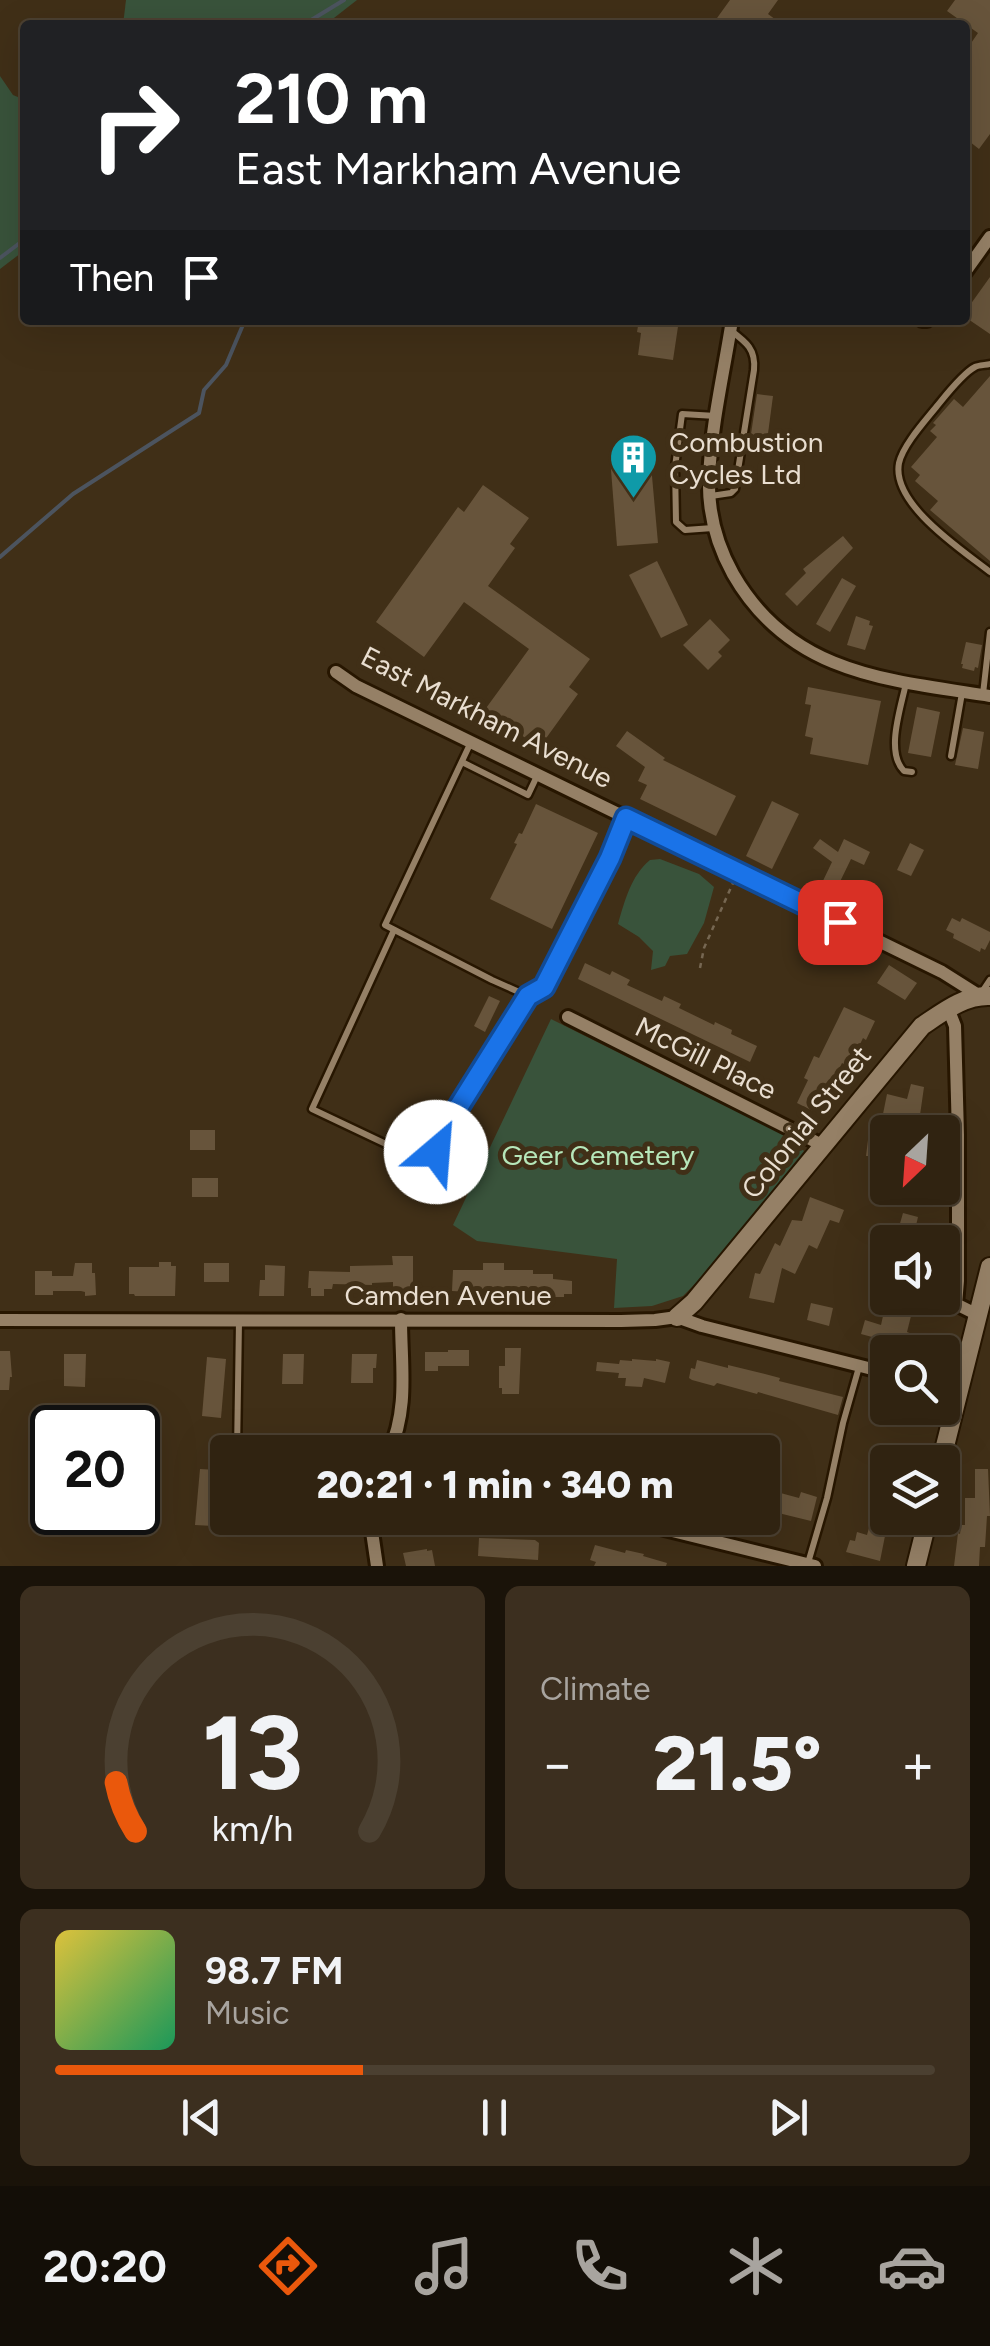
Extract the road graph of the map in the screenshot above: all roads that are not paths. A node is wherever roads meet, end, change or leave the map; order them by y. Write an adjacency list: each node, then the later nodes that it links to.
1 (990, 237): 2 (street)
2 (970, 265)
3 (731, 325): 5 (street); 6 (lane)
4 (990, 364): 8 (lane)
5 (717, 416): 6 (street); 7 (lane)
6 (710, 496): 7 (street)
7 (714, 528): 11 (street)
8 (990, 572)
9 (990, 632): 13 (lane)
10 (336, 672): 14 (street, East Markham Avenue)
11 (906, 682): 12 (street); 17 (lane)
12 (962, 692): 13 (street); 15 (lane)
13 (986, 696)
14 (471, 742): 16 (lane); 18 (street, East Markham Avenue)
15 (952, 756)
16 (462, 762): 18 (lane); 20 (lane)
17 (912, 772)
18 (538, 775): 19 (street, East Markham Avenue)
19 (626, 818): 21 (street, East Markham Avenue); 22 (lane)
20 (394, 930): 22 (lane); 22 (lane)
21 (987, 991): 23 (street, Colonial Street)
22 (528, 996)
23 (948, 1008): 25 (street, Colonial Street); 27 (street)
24 (568, 1018): 25 (street, McGill Place)
25 (822, 1145): 28 (street, Colonial Street)
26 (990, 1267): 27 (street)
27 (978, 1315): 32 (street)
28 (677, 1317): 29 (street, Camden Avenue); 33 (street, Camden Avenue)
29 (401, 1319): 31 (street, Camden Avenue); 36 (street)
30 (0, 1320): 31 (street, Camden Avenue)
31 (239, 1320): 35 (lane)
32 (960, 1364)
33 (859, 1366): 34 (street, Camden Avenue); 40 (lane)
34 (870, 1369)
35 (237, 1435)
36 (395, 1435)
37 (372, 1535): 41 (street)
38 (689, 1535): 40 (street)
39 (924, 1535): 42 (street)
40 (810, 1565)
41 (376, 1566)
42 (916, 1566)

